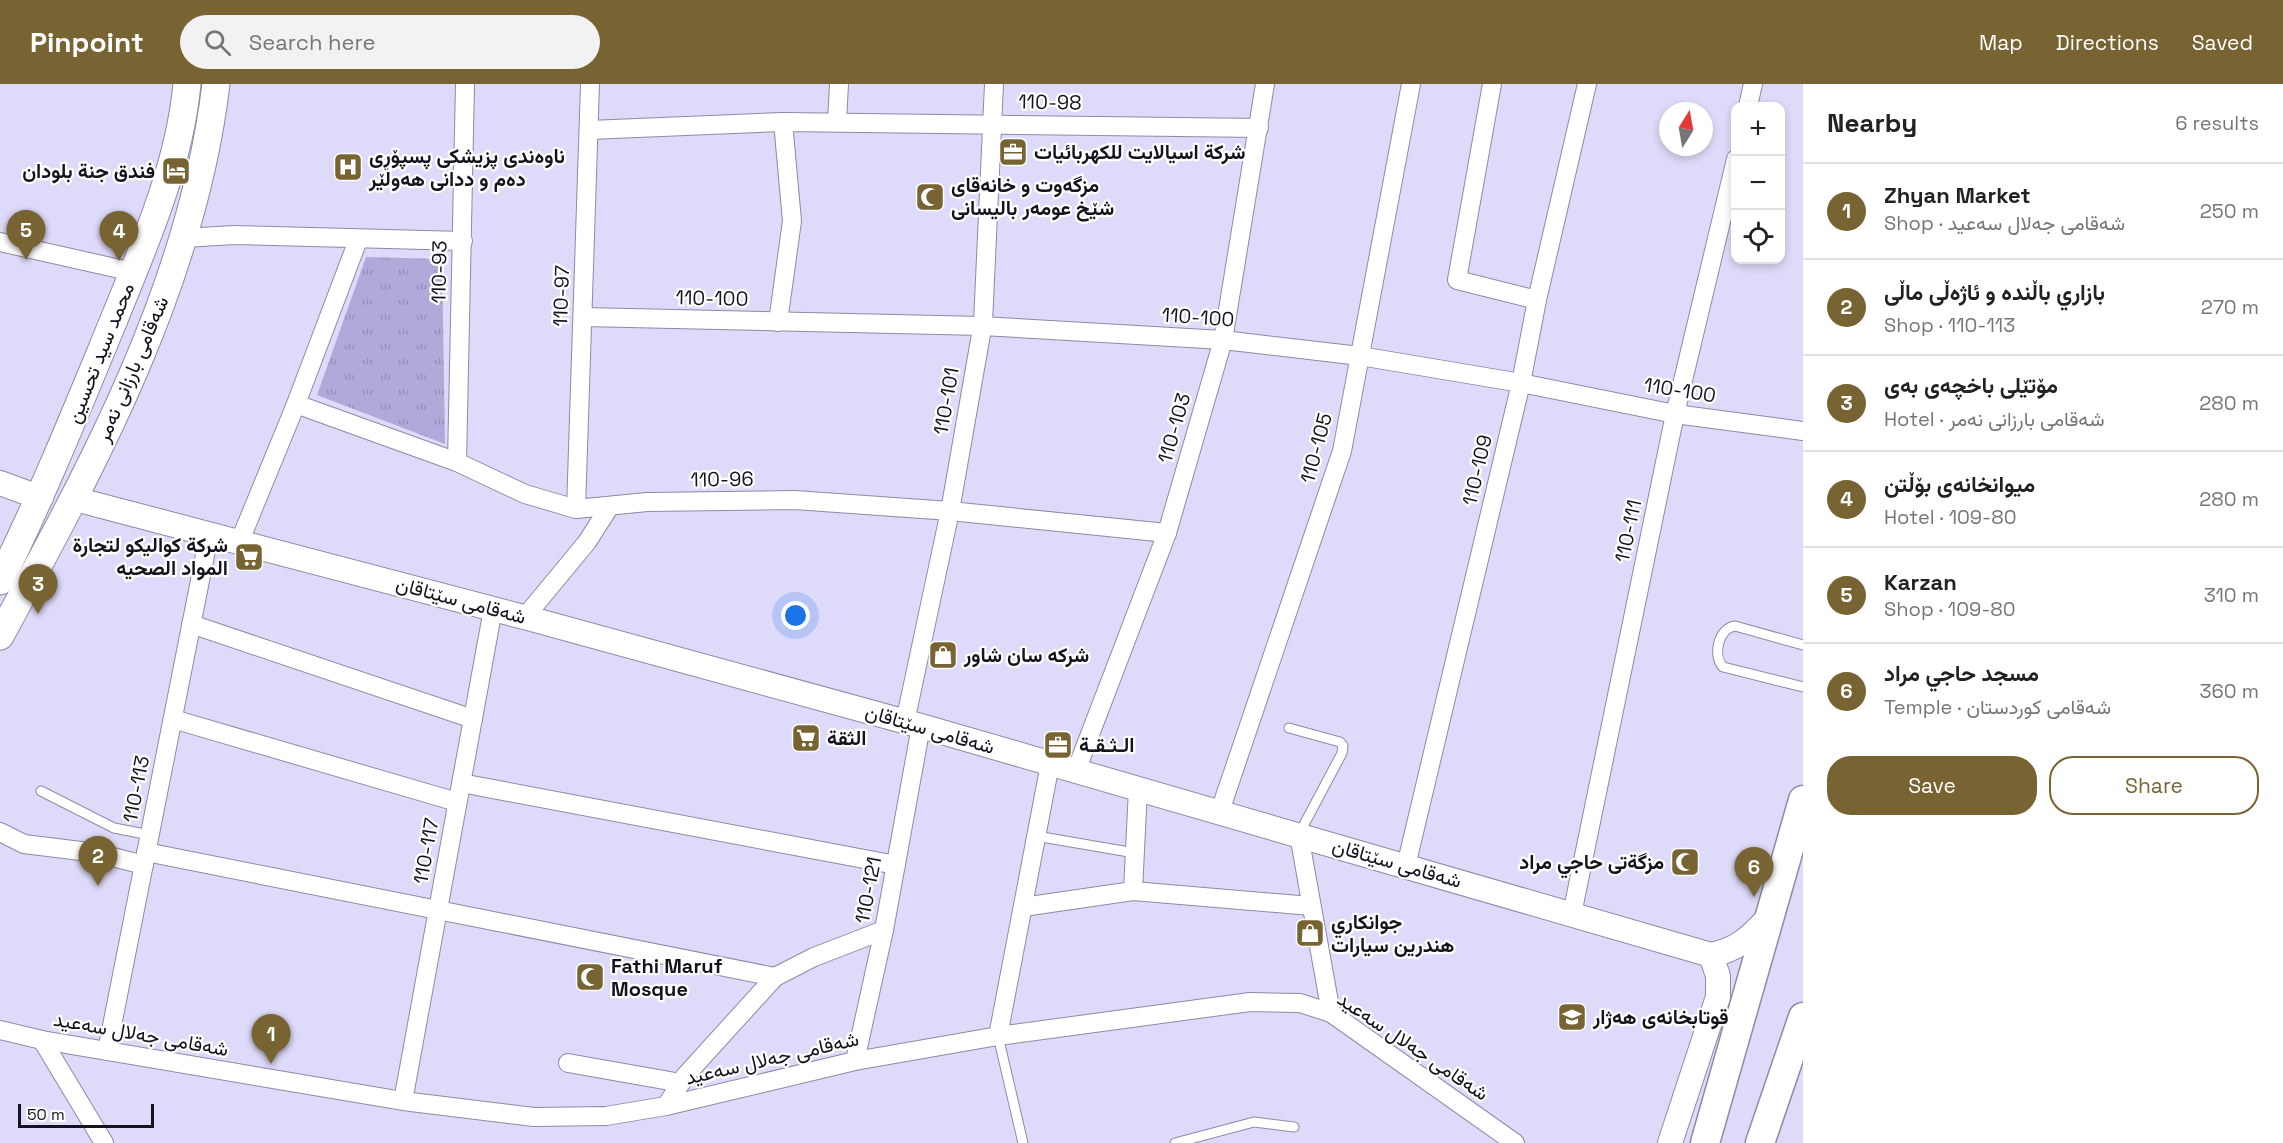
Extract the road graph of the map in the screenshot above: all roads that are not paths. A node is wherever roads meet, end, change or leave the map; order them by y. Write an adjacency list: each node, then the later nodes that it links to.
1 (187, 84): 23 (main road, محمد سید تحسین)
2 (216, 84): 19 (main road, شەقامی بارزانی نەمر)
3 (465, 84): 21 (street, 110-93)
4 (590, 84): 17 (street, 110-97)
5 (839, 84): 14 (street)
6 (994, 84): 15 (street, 110-101)
7 (1265, 84): 16 (street, 110-103)
8 (1411, 84): 29 (street, 110-105)
9 (1492, 84): 24 (street)
10 (1587, 84): 24 (street, 110-109)
11 (1753, 84): 12 (street)
12 (1749, 102)
13 (783, 122): 14 (street, 110-98); 17 (street, 110-98); 26 (street)
14 (837, 122): 15 (street, 110-98)
15 (993, 123): 16 (street, 110-98); 27 (street, 110-101)
16 (1259, 128): 28 (street, 110-103)
17 (589, 130): 25 (street, 110-97)
18 (1731, 180): 32 (street, 110-111)
19 (184, 238): 20 (street); 37 (main road, شەقامی بارزانی نەمر)
20 (358, 240): 21 (street); 31 (street)
21 (463, 241): 34 (street, 110-93)
22 (0, 242): 23 (street)
23 (133, 272): 36 (main road, محمد سید تحسین)
24 (1537, 300): 30 (street, 110-109)
25 (583, 317): 26 (street, 110-100); 39 (street, 110-97)
26 (778, 322): 27 (street, 110-100)
27 (982, 326): 28 (street, 110-100); 40 (street, 110-101)
28 (1223, 340): 29 (street, 110-100); 41 (street, 110-103)
29 (1360, 356): 30 (street, 110-100); 62 (street, 110-105)
30 (1521, 383): 32 (street, 110-100); 69 (street, 110-109)
31 (296, 404): 34 (street, 110-96); 43 (street)
32 (1675, 414): 33 (street, 110-100); 74 (street, 110-111)
33 (1803, 431)
34 (457, 462): 39 (street, 110-96)
35 (0, 483): 36 (main road)
36 (41, 498): 44 (main road, محمد سید تحسین)
37 (75, 499): 42 (main road, شەقامی سێتاقان); 48 (main road, شەقامی بارزانی نەمر)
38 (610, 506): 39 (street, 110-96); 40 (street, 110-96); 46 (street)
39 (576, 508)
40 (950, 511): 41 (street, 110-96); 53 (street, 110-101)
41 (1167, 532): 56 (street, 110-103)
42 (209, 534): 43 (main road, شەقامی سێتاقان); 47 (street, 110-113)
43 (239, 543): 45 (main road, شەقامی سێتاقان)
44 (0, 581)
45 (493, 609): 46 (main road, شەقامی سێتاقان); 52 (street, 110-117)
46 (525, 617): 53 (main road, شەقامی سێتاقان)
47 (191, 624): 51 (street, 110-113); 52 (street)
48 (0, 636)
49 (1803, 645): 50 (lane)
50 (1803, 687)
51 (172, 719): 61 (street); 66 (street, 110-113)
52 (472, 719): 57 (street, 110-117)
53 (913, 724): 55 (main road, شەقامی سێتاقان); 68 (street, 110-121)
54 (1289, 728): 64 (lane)
55 (1050, 764): 56 (main road, شەقامی سێتاقان); 65 (street)
56 (1076, 771): 58 (main road, شەقامی سێتاقان)
57 (461, 783): 61 (street, 110-117); 68 (street)
58 (1138, 789): 62 (main road, شەقامی سێتاقان); 67 (street)
59 (41, 791): 66 (lane)
60 (1803, 800): 75 (highway)
61 (457, 802): 73 (street, 110-117)
62 (1220, 811): 64 (main road, شەقامی سێتاقان)
63 (0, 832): 66 (street)
64 (1299, 834): 69 (main road, شەقامی سێتاقان); 71 (street)
65 (1036, 836): 67 (lane); 72 (street)
66 (146, 851): 73 (street); 84 (street, 110-113)
67 (1135, 853): 70 (street)
68 (896, 865): 76 (street, 110-121)
69 (1406, 866): 74 (main road, شەقامی سێتاقان)
70 (1133, 891): 71 (street); 72 (street)
71 (1311, 906): 79 (street)
72 (1023, 907): 82 (street)
73 (438, 909): 78 (street); 88 (street, 110-117)
74 (1572, 914): 77 (main road, شەقامی سێتاقان)
75 (1769, 917): 77 (main road); 98 (highway)
76 (884, 930): 78 (street); 85 (street, 110-121)
77 (1711, 955): 97 (main road)
78 (775, 977): 87 (street)
79 (1331, 1013): 82 (street, شەقامی جەلال سەعید); 96 (street, شەقامی جەلال سەعید)
80 (1803, 1017): 99 (highway)
81 (0, 1030): 83 (street, شەقامی جەلال سەعید)
82 (998, 1036): 85 (street, شەقامی جەلال سەعید); 94 (lane)
83 (42, 1040): 84 (street, شەقامی جەلال سەعید); 90 (street)
84 (107, 1051): 88 (street, شەقامی جەلال سەعید)
85 (855, 1061): 89 (street, شەقامی جەلال سەعید)
86 (568, 1062): 87 (street)
87 (681, 1083): 89 (street)
88 (403, 1101): 89 (street, شەقامی جەلال سەعید)
89 (666, 1106)
90 (93, 1126): 92 (street); 93 (street)
91 (1294, 1127): 95 (lane)
92 (83, 1143)
93 (104, 1143)
94 (1023, 1143)
95 (1175, 1143)
96 (1515, 1143)
97 (1670, 1143)
98 (1705, 1143)
99 (1760, 1143)

